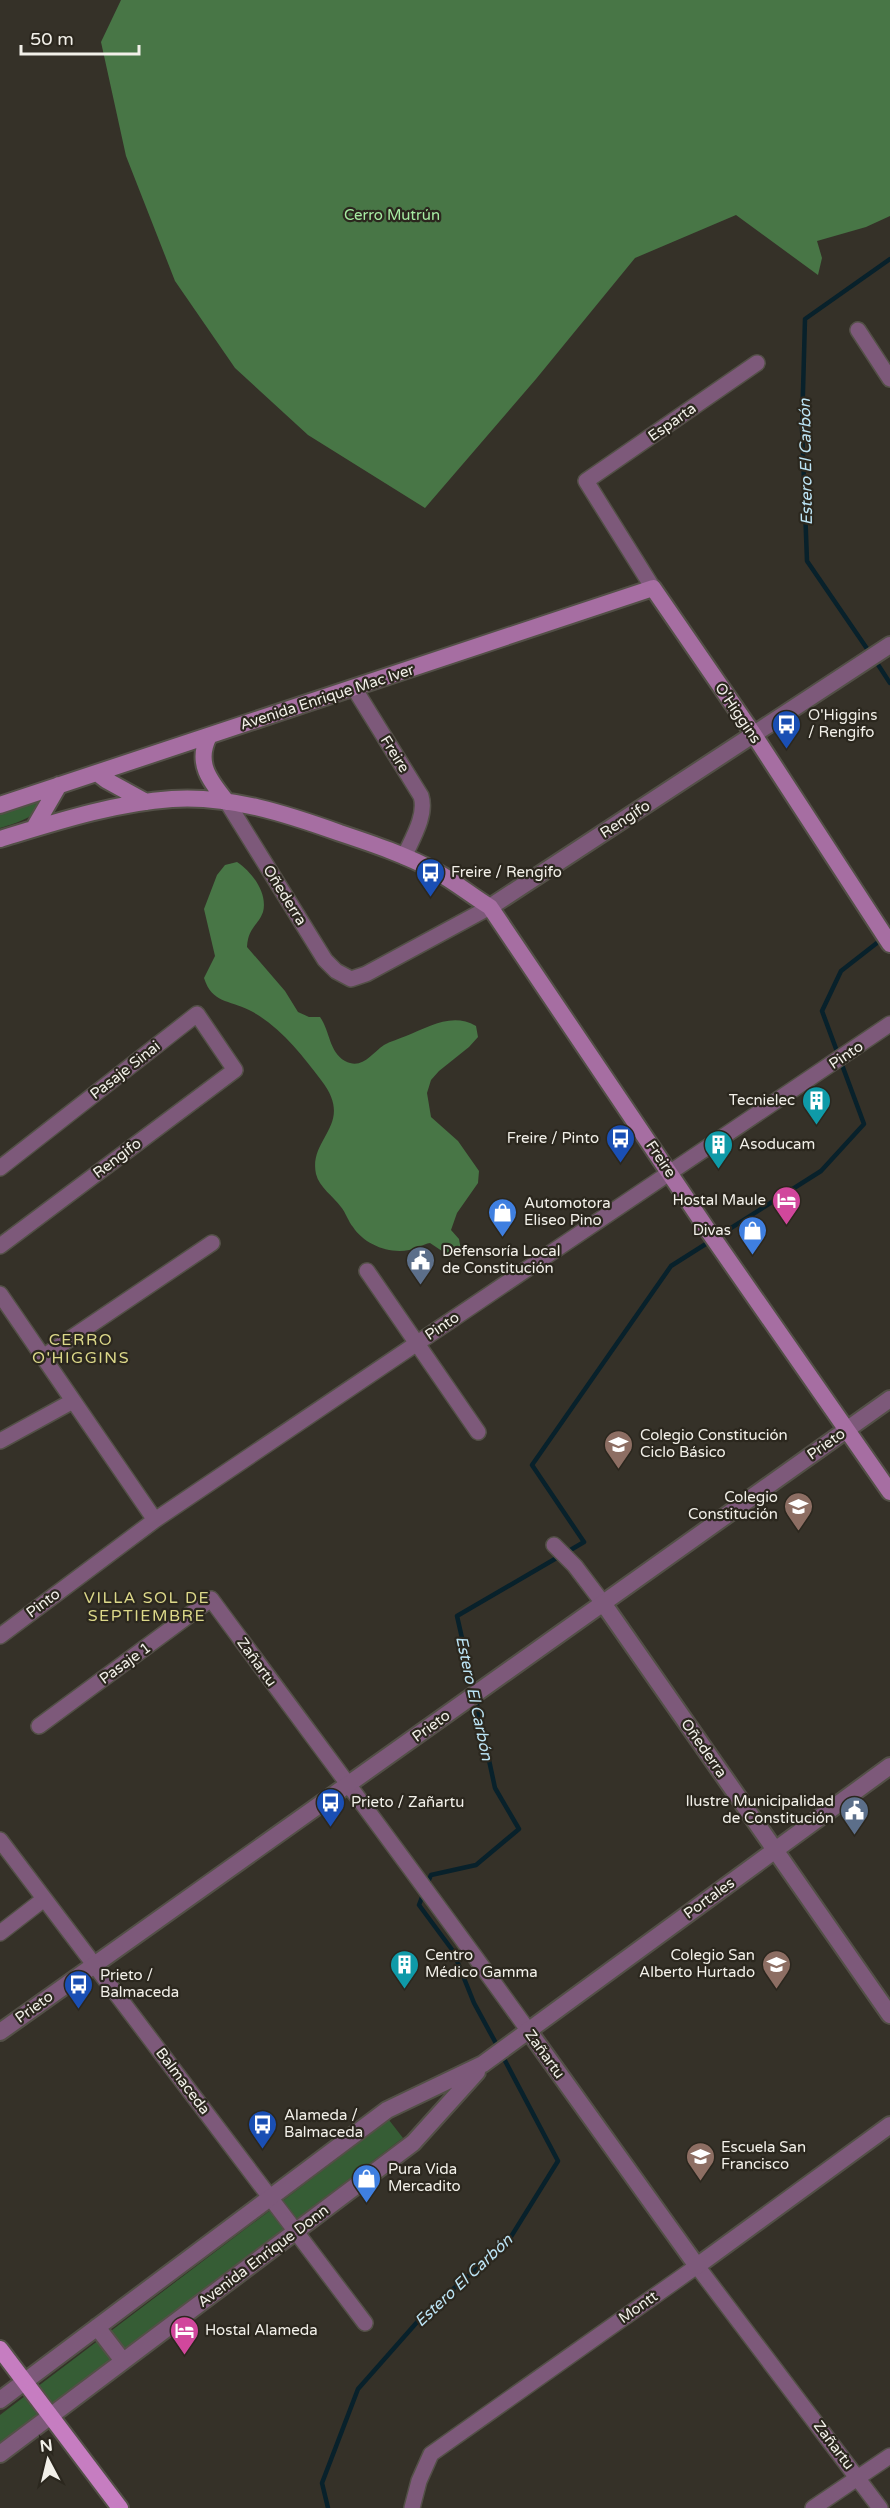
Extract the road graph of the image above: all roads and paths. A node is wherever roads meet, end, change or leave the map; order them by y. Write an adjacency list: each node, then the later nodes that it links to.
1 (858, 330): 3 (street)
2 (757, 363): 4 (street, Esparta)
3 (890, 379)
4 (586, 481): 5 (street, O'Higgins)
5 (653, 588): 7 (main road, Avenida Enrique Mac Iver); 8 (main road, O'Higgins)
6 (886, 648): 8 (street, Rengifo)
7 (354, 688): 9 (main road, Avenida Enrique Mac Iver); 17 (street, Freire)
8 (754, 735): 18 (street, Rengifo); 19 (main road, O'Higgins)
9 (209, 736): 10 (main road, Avenida Enrique Mac Iver); 13 (main road)
10 (97, 773): 11 (main road, Avenida Enrique Mac Iver); 12 (main road)
11 (59, 785): 14 (main road, Avenida Enrique Mac Iver); 15 (main road)
12 (146, 802): 13 (main road); 15 (main road)
13 (227, 802): 17 (main road, Freire); 20 (street, Oñederra)
14 (0, 805)
15 (34, 828): 16 (main road)
16 (0, 838)
17 (404, 857): 18 (main road, Freire)
18 (490, 907): 20 (street, Rengifo); 24 (main road, Freire)
19 (890, 944)
20 (351, 979)
21 (890, 1024): 24 (street, Pinto)
22 (235, 1071): 23 (street, Pasaje Sinai); 26 (street, Rengifo)
23 (0, 1168)
24 (670, 1173): 29 (street, Pinto); 33 (main road, Freire)
25 (212, 1243): 30 (street)
26 (0, 1246)
27 (367, 1271): 29 (street)
28 (0, 1294): 30 (street)
29 (417, 1342): 34 (street); 37 (street, Pinto)
30 (43, 1357): 32 (street)
31 (890, 1398): 33 (street, Prieto)
32 (73, 1401): 35 (street); 37 (street)
33 (848, 1429): 36 (main road, Freire); 40 (street, Prieto)
34 (478, 1432)
35 (0, 1441)
36 (890, 1492)
37 (156, 1520): 41 (street, Pinto)
38 (554, 1545): 40 (street, Oñederra)
39 (211, 1599): 42 (street, Pasaje 1); 44 (street, Zañartu)
40 (603, 1603): 44 (street, Prieto); 46 (street, Oñederra)
41 (0, 1636)
42 (39, 1726)
43 (890, 1766): 46 (street, Portales)
44 (348, 1786): 49 (street, Prieto); 52 (street, Zañartu)
45 (0, 1840): 47 (street, Balmaceda)
46 (775, 1850): 50 (street, Oñederra); 52 (street, Portales)
47 (44, 1899): 48 (street); 49 (street, Balmaceda)
48 (0, 1933)
49 (93, 1964): 51 (street, Prieto); 57 (street, Balmaceda)
50 (890, 2015)
51 (0, 2032)
52 (523, 2035): 53 (street, Avenida Enrique Donn); 59 (street, Zañartu)
53 (483, 2064): 54 (street, Avenida Enrique Donn); 55 (street, Avenida Enrique Donn)
54 (415, 2098): 55 (street); 57 (street, Avenida Enrique Donn)
55 (431, 2125): 58 (street, Avenida Enrique Donn)
56 (890, 2125): 59 (street, Montt)
57 (270, 2198): 58 (street, Balmaceda); 61 (street, Avenida Enrique Donn)
58 (296, 2231): 60 (street, Balmaceda); 63 (street, Avenida Enrique Donn)
59 (697, 2266): 69 (street, Zañartu); 71 (street, Montt)
60 (365, 2323)
61 (97, 2327): 63 (street); 64 (street, Avenida Enrique Donn)
62 (0, 2349): 64 (main road)
63 (123, 2361): 66 (street, Avenida Enrique Donn)
64 (24, 2382): 65 (street, Avenida Enrique Donn); 66 (main road)
65 (0, 2400)
66 (51, 2416): 67 (street, Avenida Enrique Donn); 70 (main road)
67 (0, 2454)
68 (890, 2456): 69 (street)
69 (858, 2477): 72 (street); 73 (street, Zañartu)
70 (120, 2508)
71 (412, 2508)
72 (813, 2508)
73 (880, 2508)

